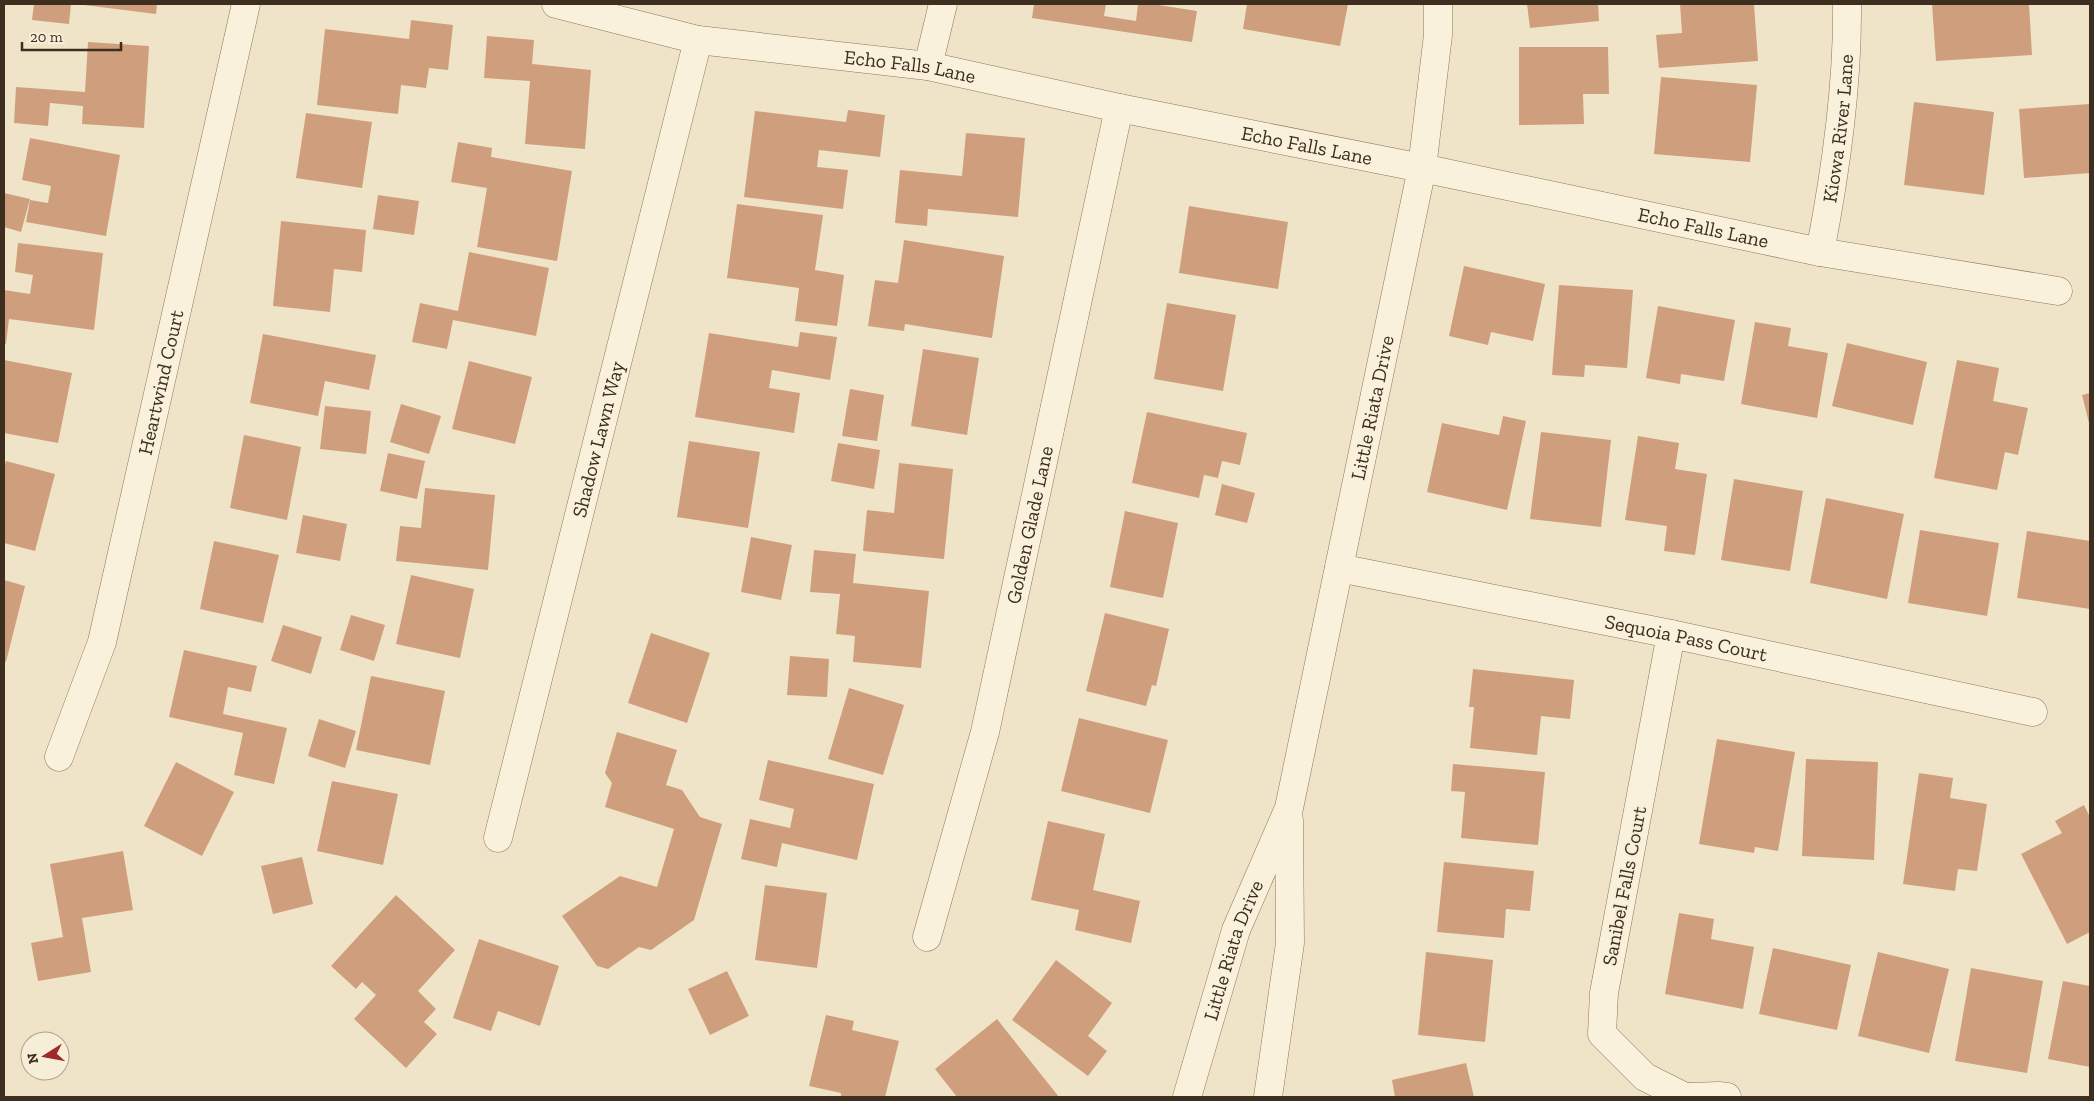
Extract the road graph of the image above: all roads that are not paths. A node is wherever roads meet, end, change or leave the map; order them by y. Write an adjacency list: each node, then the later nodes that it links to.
1 (246, 4): 15 (street, Heartwind Court)
2 (556, 4): 6 (street, Echo Falls Lane)
3 (943, 4): 7 (street)
4 (1438, 4): 9 (street, Little Riata Drive)
5 (1847, 4): 10 (street, Kiowa River Lane)
6 (698, 40): 7 (street, Echo Falls Lane); 17 (street, Shadow Lawn Way)
7 (928, 66): 8 (street, Echo Falls Lane)
8 (1119, 108): 9 (street, Echo Falls Lane); 18 (street, Golden Glade Lane)
9 (1422, 168): 10 (street, Echo Falls Lane); 12 (street, Little Riata Drive)
10 (1820, 252): 11 (street, Echo Falls Lane)
11 (2058, 291)
12 (1339, 568): 13 (street, Sequoia Pass Court); 16 (street, Little Riata Drive)
13 (1671, 634): 14 (street, Sequoia Pass Court); 21 (street, Sanibel Falls Court)
14 (2033, 712)
15 (58, 757)
16 (1289, 808): 19 (street, Little Riata Drive); 20 (street, Little Riata Drive)
17 (498, 838)
18 (926, 937)
19 (1187, 1097)
20 (1268, 1097)
21 (1687, 1097): 22 (street, Sanibel Falls Court)
22 (1727, 1097)

